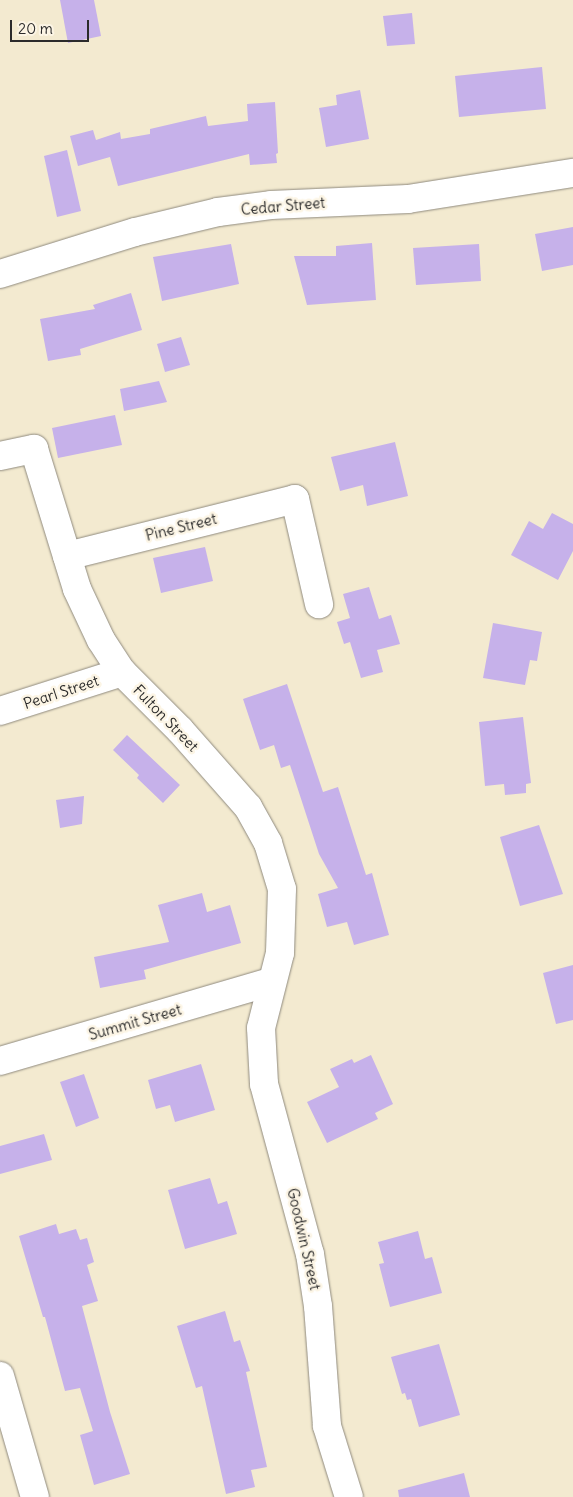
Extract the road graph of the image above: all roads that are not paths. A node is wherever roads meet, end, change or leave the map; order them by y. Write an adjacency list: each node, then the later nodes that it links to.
1 (573, 173): 2 (street, Cedar Street)
2 (0, 274)
3 (0, 456): 4 (street, Fulton Street)
4 (67, 556): 5 (street, Pine Street); 6 (street, Fulton Street)
5 (319, 604)
6 (122, 672): 7 (street, Pearl Street); 8 (street, Fulton Street)
7 (0, 711)
8 (271, 982): 9 (street, Summit Street); 12 (street, Goodwin Street)
9 (0, 1061)
10 (0, 1376): 11 (street)
11 (35, 1497)
12 (349, 1497)

